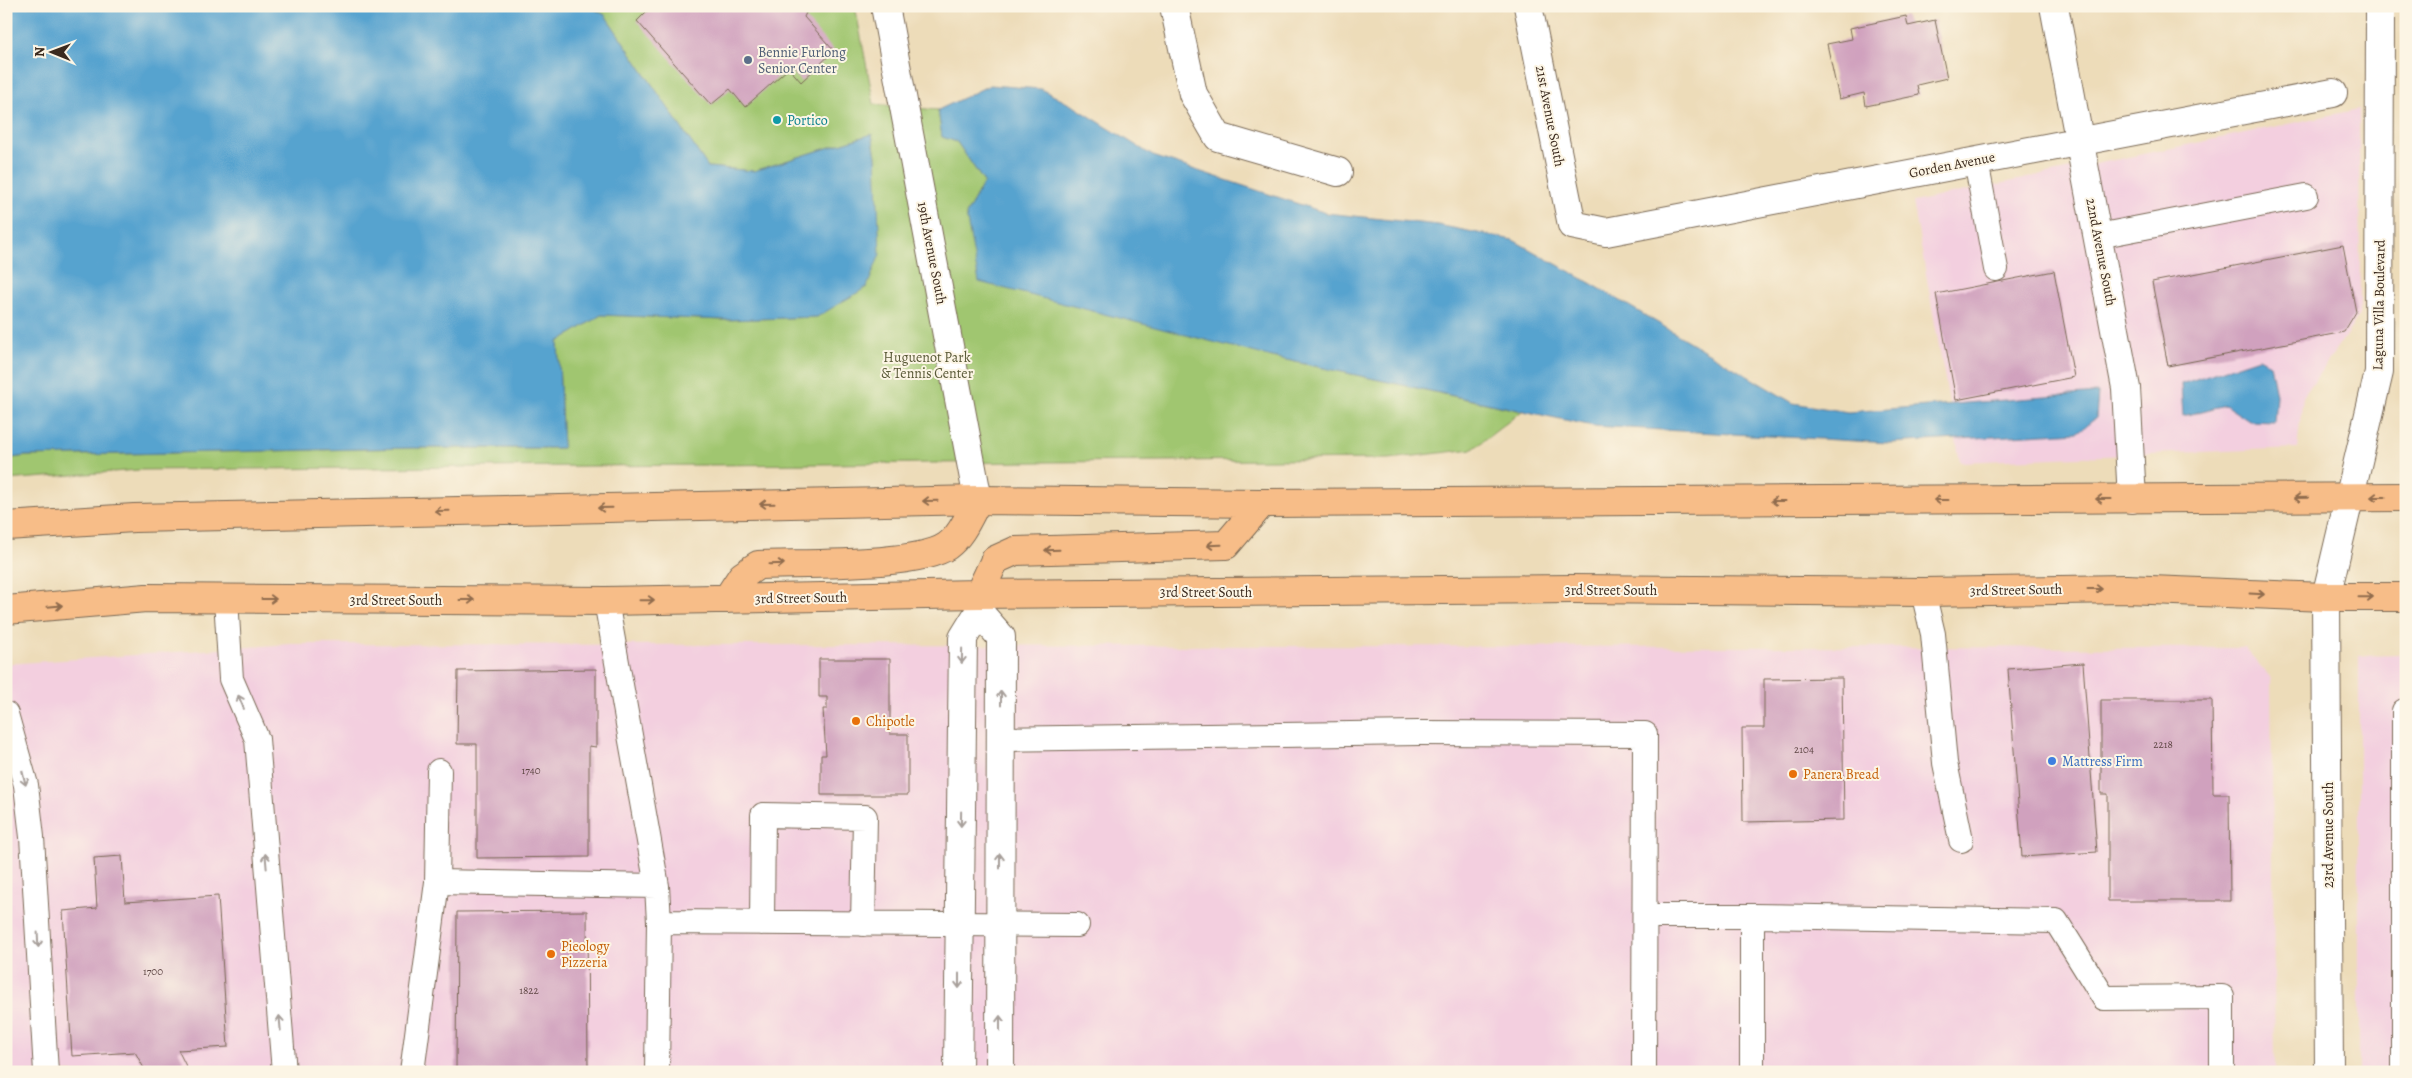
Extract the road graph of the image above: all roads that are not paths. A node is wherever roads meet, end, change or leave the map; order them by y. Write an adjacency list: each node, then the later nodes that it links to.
1 (885, 6): 17 (street, 19th Avenue South)
2 (1174, 6): 9 (street)
3 (1528, 6): 11 (street, 21st Avenue South)
4 (2054, 6): 7 (street, 22nd Avenue South)
5 (2380, 6): 14 (street, Laguna Villa Boulevard)
6 (2333, 93): 7 (street, Gorden Avenue)
7 (2079, 140): 8 (street, Gorden Avenue); 12 (street, 22nd Avenue South)
8 (1976, 161): 11 (street, Gorden Avenue); 13 (lane)
9 (1338, 172)
10 (2306, 196): 12 (lane)
11 (1572, 225)
12 (2098, 236): 16 (street, 22nd Avenue South)
13 (1996, 269)
14 (2350, 497): 15 (main road, one-way to 14); 16 (main road, one-way to 16); 21 (street, Laguna Villa Boulevard)
15 (2406, 497)
16 (2132, 499): 18 (main road, one-way to 18)
17 (978, 500): 18 (main road); 19 (main road, one-way to 19); 24 (main road, one-way to 17)
18 (1262, 503): 26 (main road, one-way to 26)
19 (6, 526)
20 (1923, 592): 21 (main road, 3rd Street South, one-way to 21); 26 (main road, 3rd Street South); 32 (lane)
21 (2326, 597): 22 (main road, 3rd Street South, one-way to 22); 52 (street, 23rd Avenue South)
22 (2406, 597)
23 (226, 599): 25 (main road, 3rd Street South, one-way to 25); 27 (main road, 3rd Street South, one-way to 23); 44 (lane, one-way to 23)
24 (727, 599): 25 (main road, 3rd Street South, one-way to 24); 26 (main road, 3rd Street South)
25 (606, 601): 34 (lane)
26 (979, 603): 30 (street, one-way to 26); 40 (street, one-way to 40)
27 (6, 610)
28 (2406, 712): 53 (lane)
29 (6, 714): 43 (lane, one-way to 43)
30 (1000, 739): 35 (lane); 41 (street, one-way to 30)
31 (439, 771): 33 (lane)
32 (1961, 840)
33 (436, 882): 34 (lane); 45 (lane)
34 (657, 886): 37 (lane)
35 (1645, 916): 36 (lane); 49 (lane)
36 (1752, 916): 50 (lane); 51 (lane)
37 (659, 922): 38 (lane); 46 (lane)
38 (762, 923): 39 (lane); 39 (lane)
39 (863, 924): 40 (lane)
40 (960, 925): 41 (lane); 47 (street, one-way to 47)
41 (1000, 925): 42 (lane); 48 (street, one-way to 41)
42 (1077, 925)
43 (46, 1072)
44 (284, 1072)
45 (412, 1072)
46 (657, 1072)
47 (958, 1072)
48 (1000, 1072)
49 (1644, 1072)
50 (1752, 1072)
51 (2222, 1072)
52 (2329, 1072)
53 (2404, 1072)

